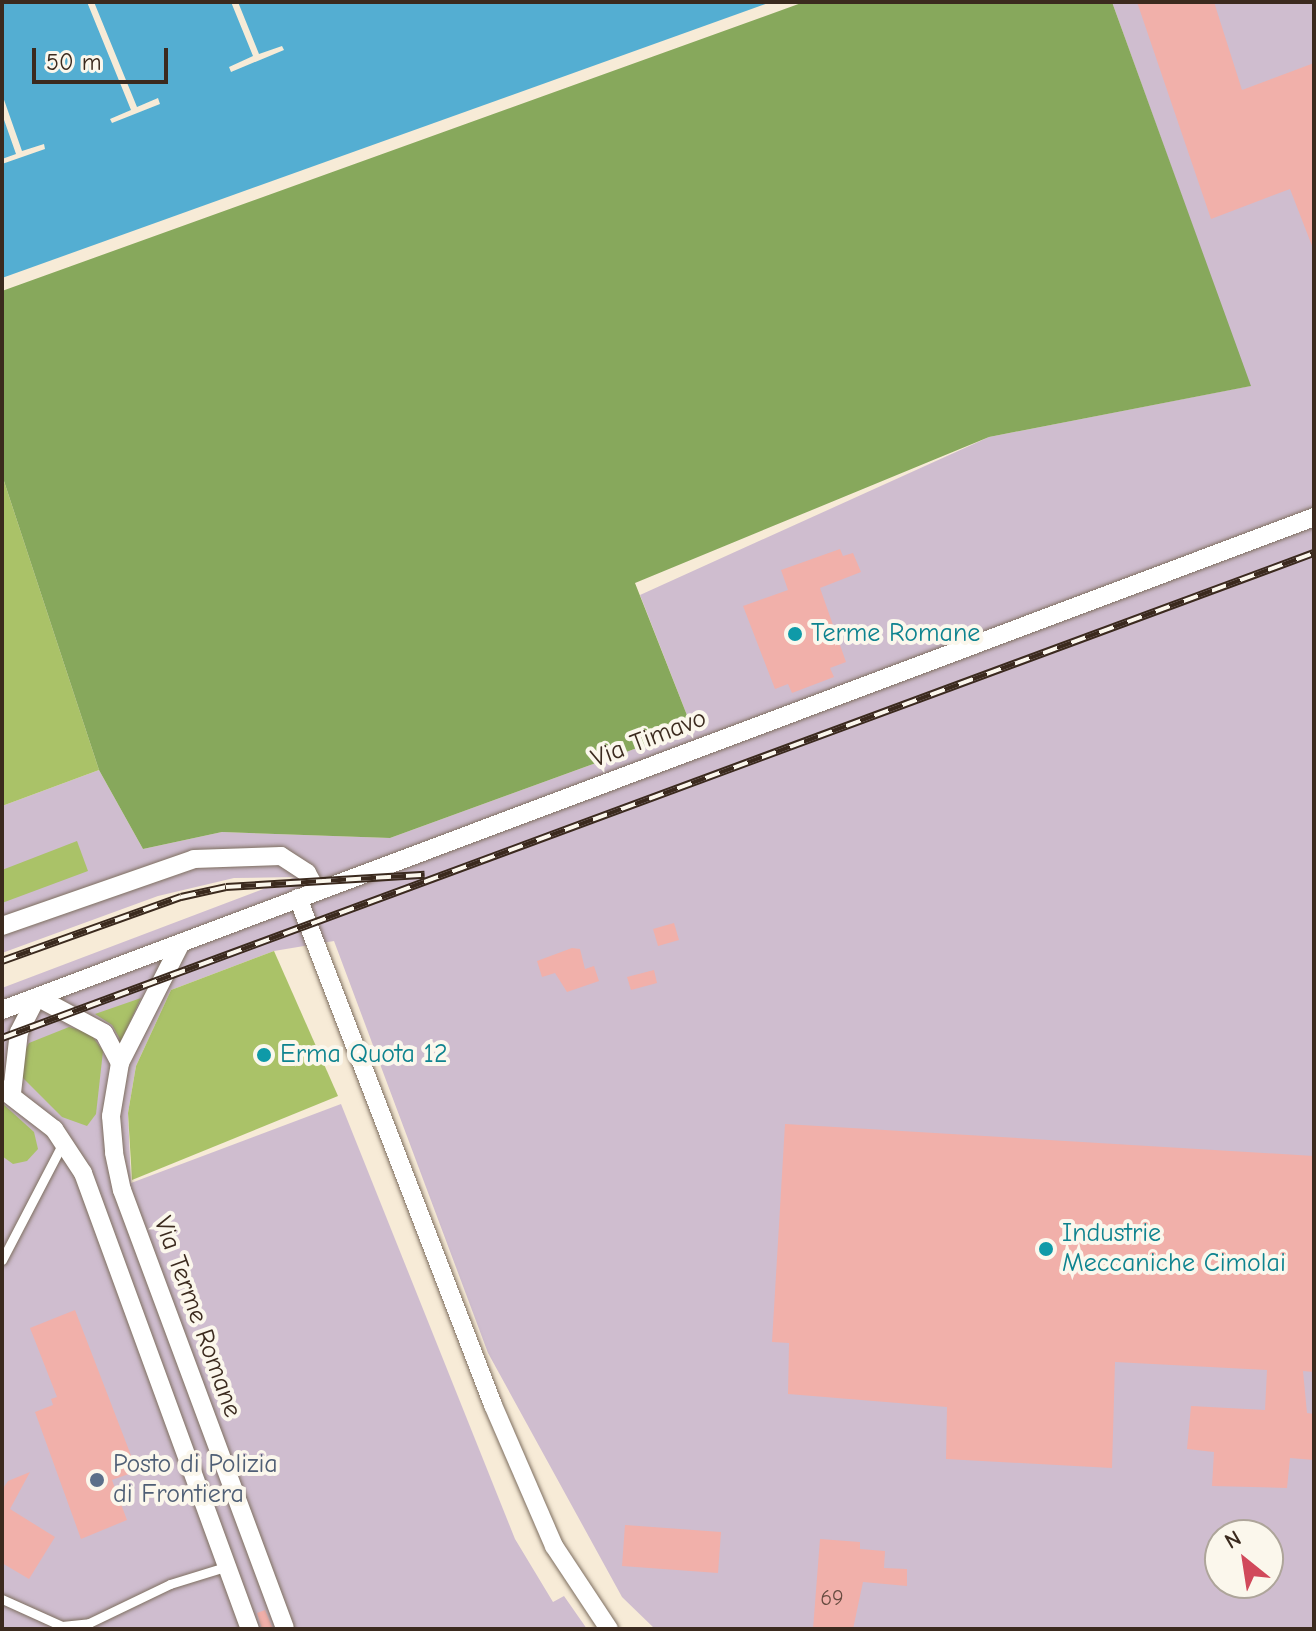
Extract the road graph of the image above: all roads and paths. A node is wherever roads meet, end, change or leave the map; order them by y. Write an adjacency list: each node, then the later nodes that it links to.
1 (1314, 517): 2 (street, Via Timavo)
2 (317, 891): 3 (street, Via Timavo); 4 (street)
3 (298, 898): 5 (street, Via Timavo); 16 (street)
4 (2, 926)
5 (180, 945): 6 (street, Via Timavo); 8 (street, Via Terme Romane)
6 (37, 997): 7 (street, Via Timavo); 8 (street); 9 (street)
7 (2, 1010)
8 (120, 1063): 14 (street, Via Terme Romane)
9 (7, 1091): 10 (street)
10 (63, 1143): 11 (lane); 12 (street)
11 (2, 1260)
12 (228, 1566): 13 (lane); 15 (street)
13 (2, 1599)
14 (285, 1628)
15 (250, 1629)
16 (609, 1629)

